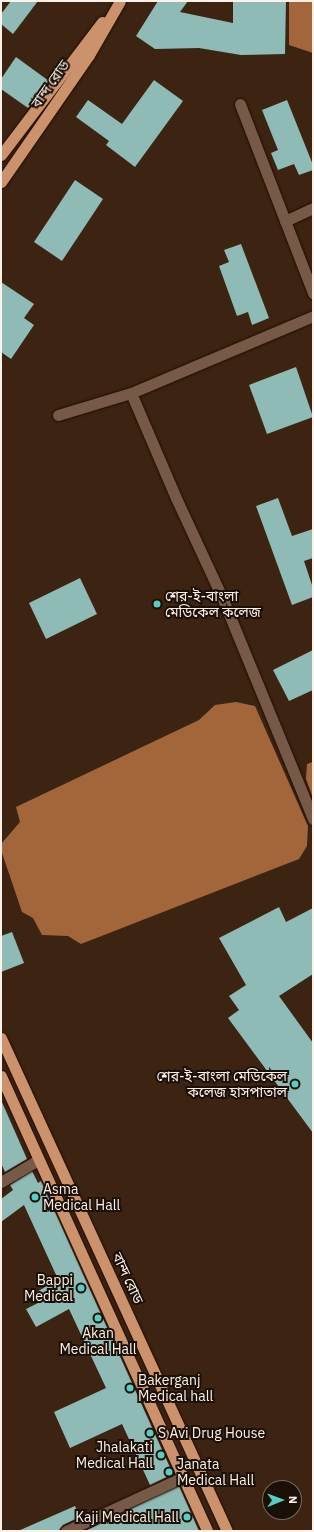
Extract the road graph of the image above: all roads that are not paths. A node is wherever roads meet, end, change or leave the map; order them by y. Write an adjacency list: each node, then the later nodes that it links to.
1 (120, 1): 3 (highway, বান্দ রোড); 4 (highway, বান্দ রোড)
2 (240, 104): 6 (street)
3 (1, 155)
4 (1, 182)
5 (313, 208): 6 (street)
6 (285, 221): 7 (street)
7 (313, 292)
8 (313, 316): 9 (street)
9 (131, 393): 10 (street); 11 (street)
10 (58, 415)
11 (313, 819)
12 (1, 1038): 19 (highway, বান্দ রোড)
13 (1, 1076): 14 (highway)
14 (38, 1160): 15 (street); 16 (highway)
15 (1, 1182)
16 (183, 1477): 17 (street); 18 (highway)
17 (66, 1531)
18 (207, 1531)
19 (227, 1531)

